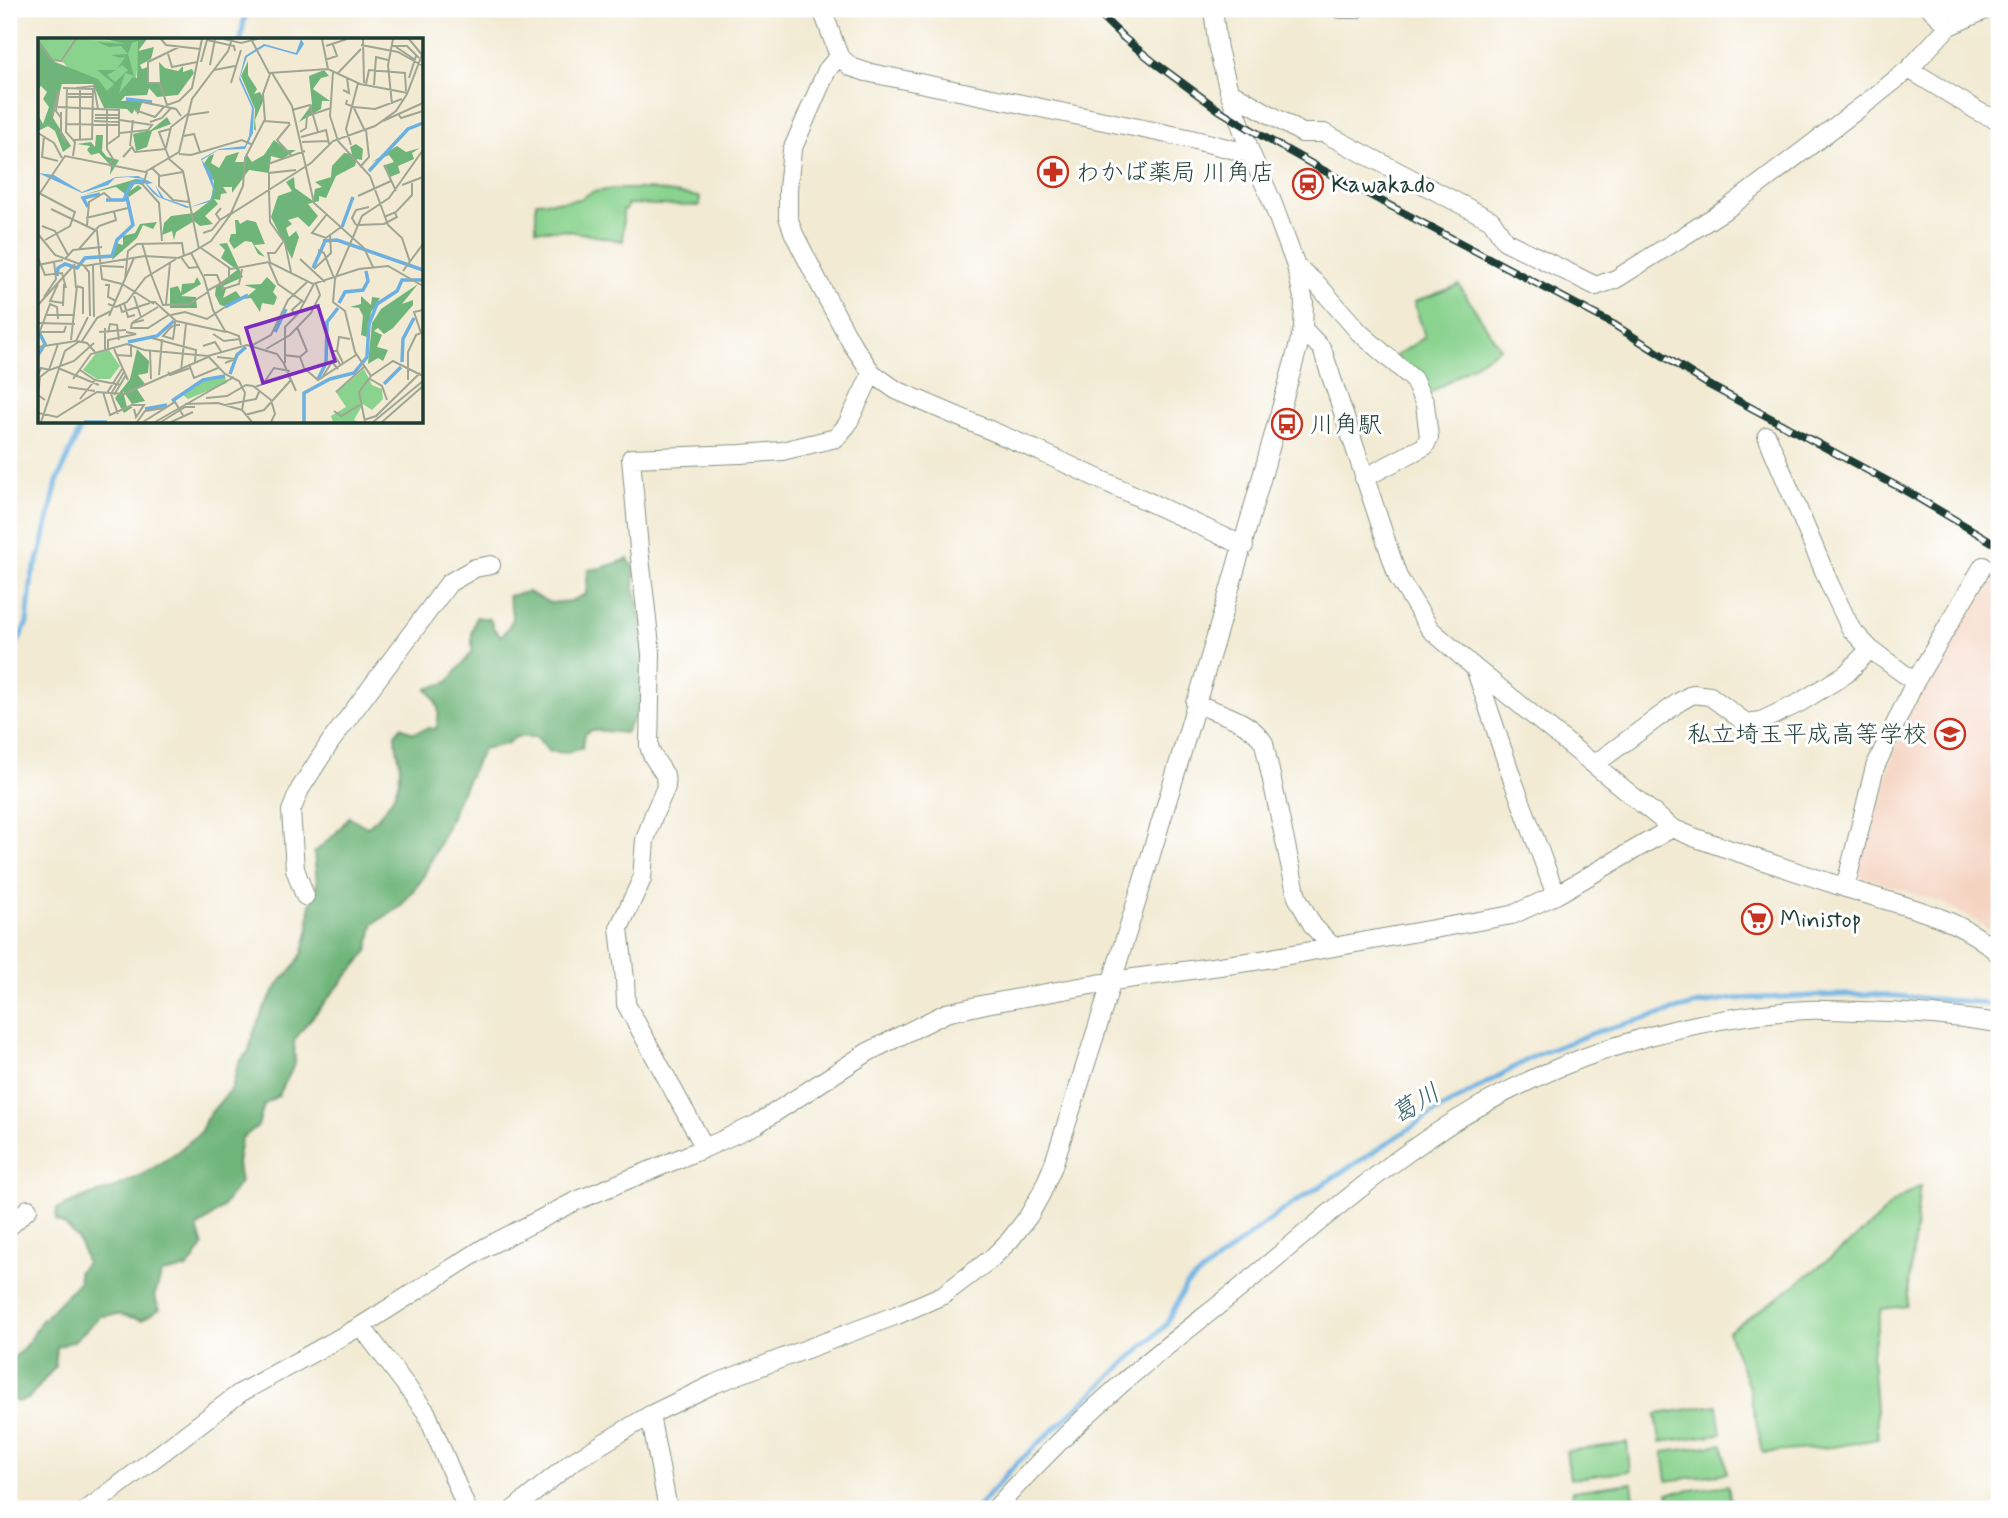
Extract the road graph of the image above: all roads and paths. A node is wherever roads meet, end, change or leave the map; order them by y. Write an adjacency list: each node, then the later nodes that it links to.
1 (822, 9): 8 (street)
2 (1213, 9): 10 (street)
3 (1340, 9): 4 (street)
4 (1356, 9)
5 (1931, 9): 7 (street)
6 (1987, 9): 7 (street)
7 (1949, 26): 9 (street)
8 (839, 55): 12 (street); 15 (street)
9 (1909, 69): 10 (street); 11 (street)
10 (1229, 91): 12 (street)
11 (1999, 120)
12 (1251, 154): 13 (street)
13 (1296, 266): 14 (street); 17 (street)
14 (1303, 329): 17 (street); 18 (street)
15 (872, 373): 18 (street); 34 (street)
16 (1768, 436): 21 (street)
17 (1364, 478): 22 (street)
18 (1244, 546): 24 (street)
19 (491, 565): 29 (street)
20 (1983, 566): 23 (street)
21 (1870, 649): 23 (street); 25 (street)
22 (1475, 668): 25 (street); 28 (street)
23 (1915, 682): 27 (street)
24 (1195, 703): 30 (street); 32 (street)
25 (1595, 764): 26 (street)
26 (1672, 828): 27 (street); 28 (street)
27 (1845, 888): 31 (street)
28 (1556, 895): 30 (street)
29 (305, 896)
30 (1332, 946): 32 (street)
31 (1999, 954)
32 (1113, 981): 34 (street); 38 (street)
33 (1999, 1023): 43 (street)
34 (705, 1148): 37 (street)
35 (28, 1209): 36 (street)
36 (9, 1227)
37 (361, 1326): 39 (street); 40 (street)
38 (650, 1415): 41 (street); 42 (street)
39 (88, 1509)
40 (467, 1509)
41 (514, 1509)
42 (668, 1509)
43 (995, 1509)

